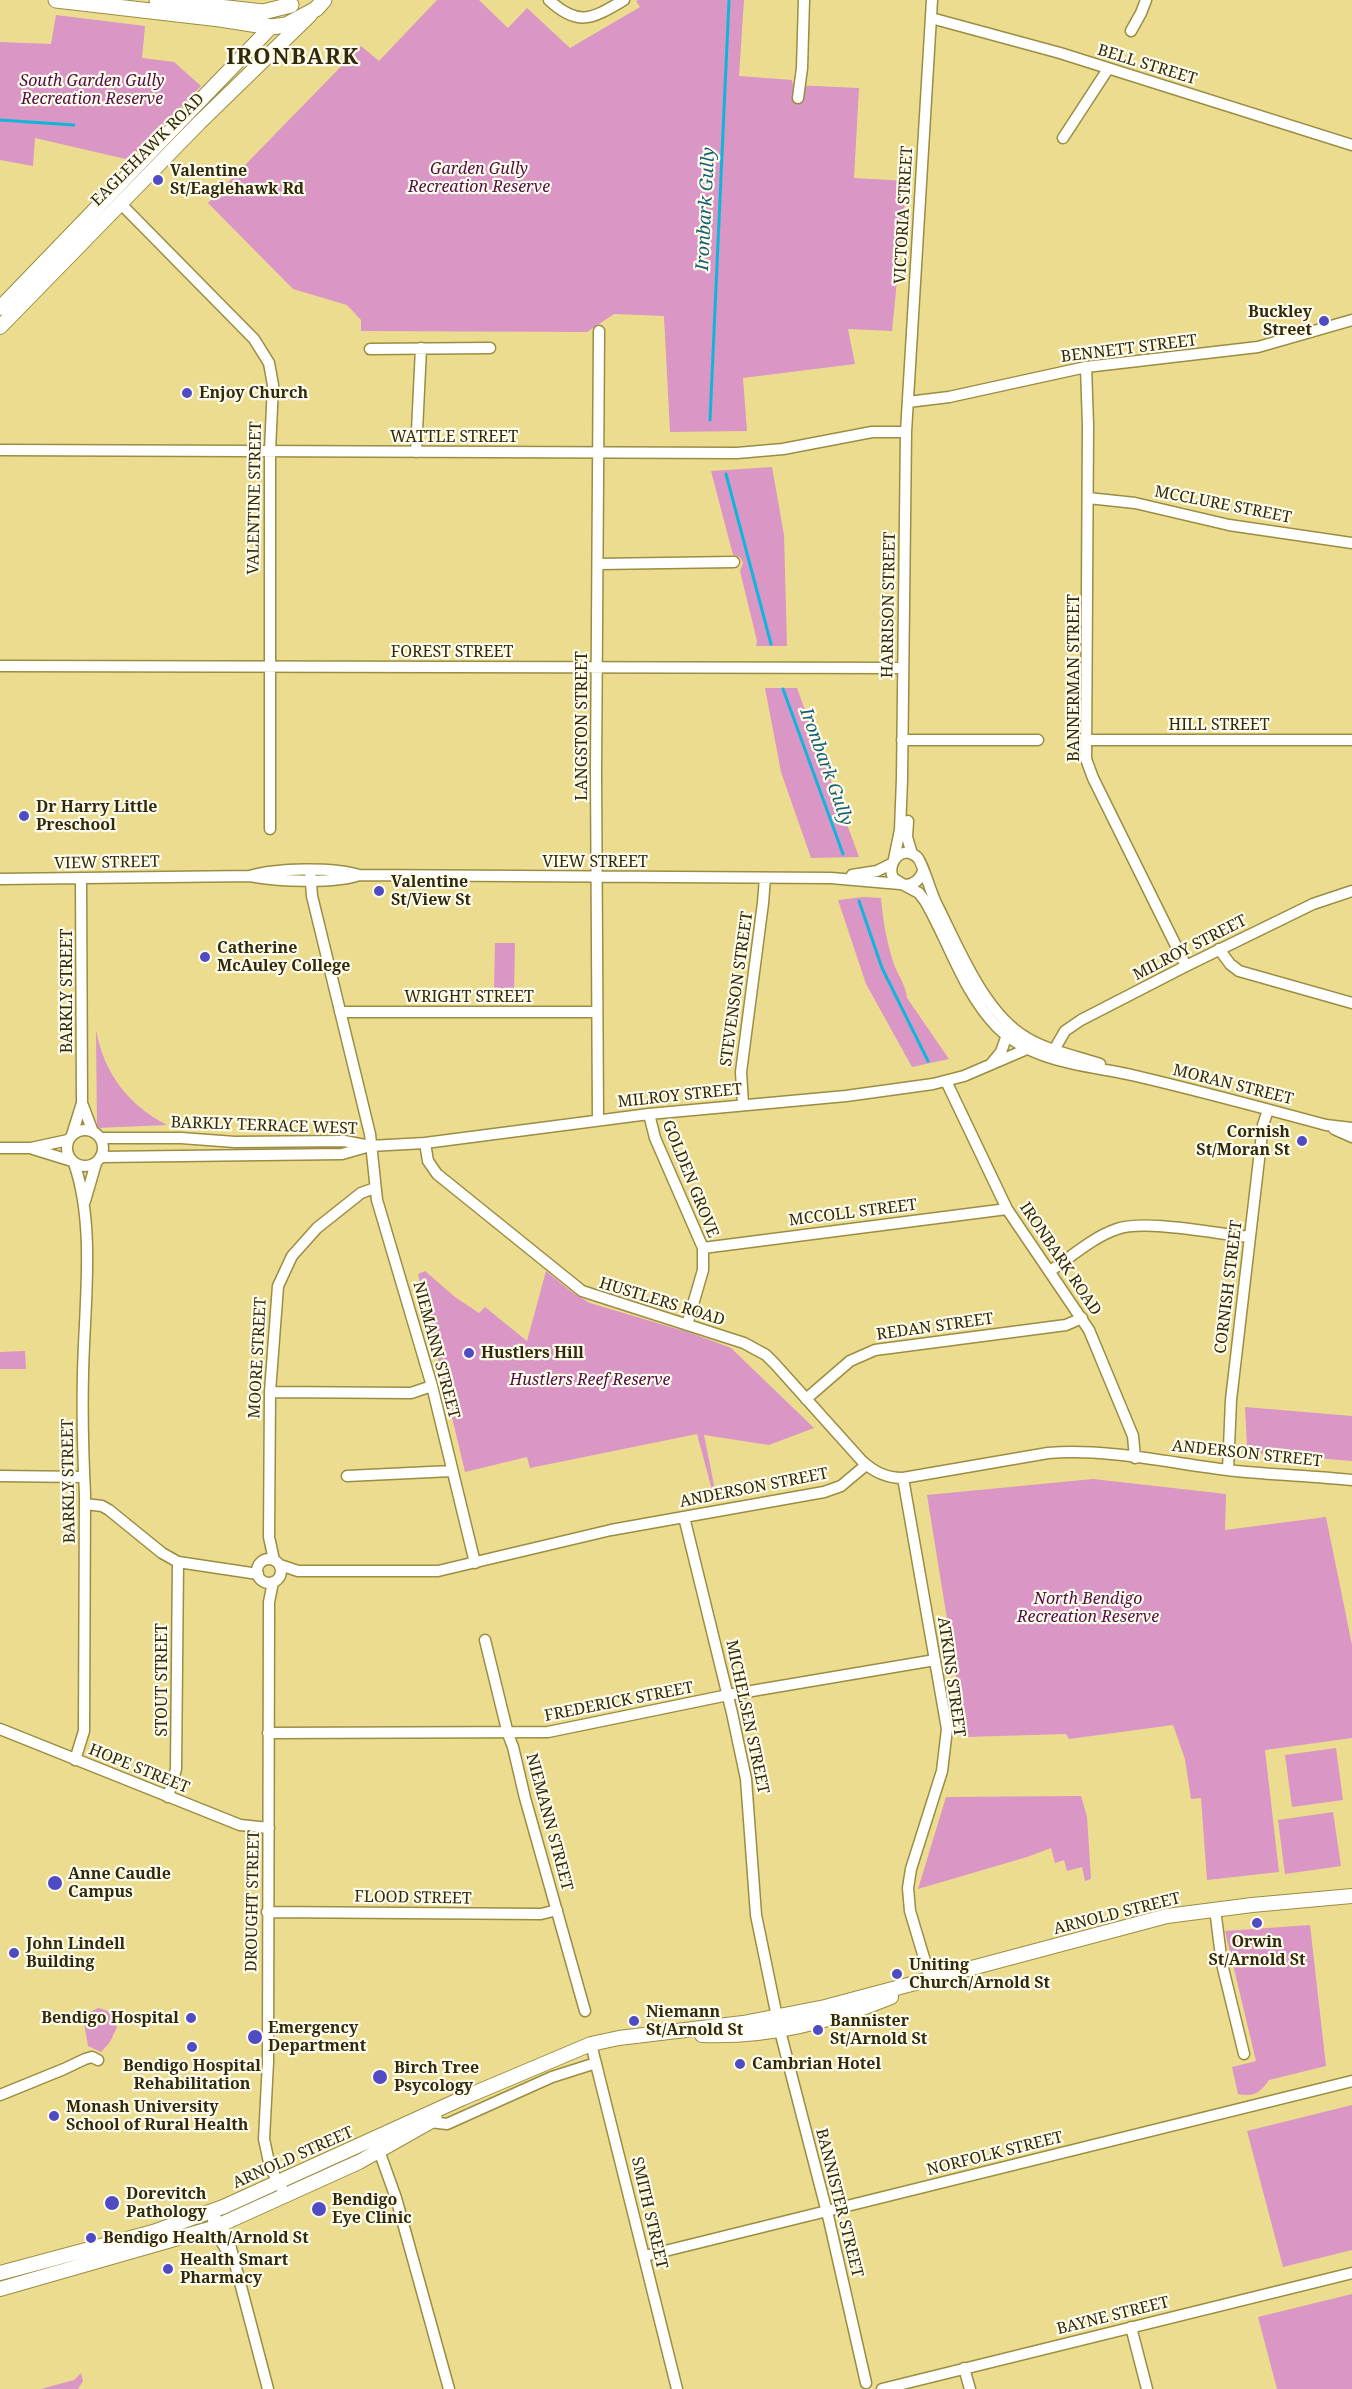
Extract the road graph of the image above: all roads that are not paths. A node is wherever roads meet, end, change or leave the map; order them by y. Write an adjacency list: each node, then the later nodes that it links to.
1 (56, 0): 11 (highway)
2 (157, 0): 8 (highway)
3 (549, 0): 4 (street)
4 (624, 0)
5 (804, 0): 16 (street)
6 (932, 0): 10 (street, VICTORIA STREET)
7 (1146, 0): 12 (street)
8 (294, 3): 11 (highway, EAGLEHAWK ROAD)
9 (320, 4): 11 (highway); 14 (main road, EAGLEHAWK ROAD)
10 (931, 18): 15 (street, BELL STREET); 28 (street, VICTORIA STREET)
11 (271, 27): 13 (main road, EAGLEHAWK ROAD)
12 (1131, 31)
13 (242, 58): 14 (main road); 19 (main road, EAGLEHAWK ROAD)
14 (261, 64): 19 (main road, EAGLEHAWK ROAD)
15 (1108, 69): 17 (street); 18 (street, BELL STREET)
16 (798, 98)
17 (1063, 138)
18 (1352, 145)
19 (116, 199): 20 (main road, EAGLEHAWK ROAD); 22 (main road, EAGLEHAWK ROAD); 31 (street, VALENTINE STREET)
20 (0, 308)
21 (1352, 320): 27 (street, BENNETT STREET)
22 (0, 327)
23 (599, 331): 33 (street, LANGSTON STREET)
24 (421, 348): 25 (street); 26 (street); 32 (street)
25 (490, 348)
26 (370, 349)
27 (1086, 367): 28 (street, BENNETT STREET); 34 (street, BANNERMAN STREET)
28 (908, 402): 29 (street, VICTORIA STREET)
29 (906, 432): 33 (street, WATTLE STREET); 41 (street, HARRISON STREET)
30 (0, 450): 31 (street, WATTLE STREET)
31 (270, 451): 32 (street, WATTLE STREET); 39 (street, VALENTINE STREET)
32 (416, 452): 33 (street, WATTLE STREET)
33 (598, 452): 37 (street, LANGSTON STREET)
34 (1088, 498): 35 (street, MCCLURE STREET); 44 (street, BANNERMAN STREET)
35 (1352, 543)
36 (734, 562): 37 (street)
37 (598, 564): 40 (street, LANGSTON STREET)
38 (0, 666): 39 (street, FOREST STREET)
39 (270, 666): 40 (street, FOREST STREET); 47 (street, VALENTINE STREET)
40 (597, 668): 41 (street, FOREST STREET); 52 (street, LANGSTON STREET)
41 (903, 668): 42 (street, HARRISON STREET)
42 (902, 740): 43 (street); 46 (street, HARRISON STREET)
43 (1038, 740)
44 (1086, 740): 45 (street, HILL STREET); 60 (street, BANNERMAN STREET)
45 (1352, 740)
46 (902, 779): 48 (street, HARRISON STREET); 49 (street, HARRISON STREET)
47 (270, 829)
48 (912, 854): 49 (street); 50 (street)
49 (892, 861): 55 (street, VIEW STREET); 57 (street)
50 (923, 871): 57 (street); 64 (street)
51 (310, 875): 52 (street, VIEW STREET); 53 (street, VIEW STREET); 62 (street)
52 (597, 877): 54 (street, VIEW STREET); 63 (street, LANGSTON STREET)
53 (81, 878): 56 (street, VIEW STREET); 70 (street, BARKLY STREET)
54 (765, 878): 55 (street, VIEW STREET); 71 (street, STEVENSON STREET)
55 (831, 878): 57 (street, VIEW STREET)
56 (0, 879)
57 (902, 885): 64 (street)
58 (1352, 891): 59 (street, MILROY STREET)
59 (1219, 949): 60 (street, MILROY STREET); 61 (street)
60 (1186, 966): 66 (street, MILROY STREET)
61 (1352, 1003)
62 (340, 1012): 63 (street, WRIGHT STREET); 81 (street)
63 (597, 1012): 74 (street, LANGSTON STREET)
64 (1013, 1037): 65 (street, MORAN STREET); 66 (street, MORAN STREET); 67 (street)
65 (1027, 1048): 67 (street, MILROY STREET); 68 (street, MORAN STREET)
66 (1054, 1050): 68 (street, MORAN STREET)
67 (990, 1064): 69 (street, MILROY STREET)
68 (1134, 1076): 72 (street, MORAN STREET)
69 (946, 1081): 71 (street, MILROY STREET); 88 (street, IRONBARK ROAD)
70 (82, 1103): 77 (street, BARKLY STREET); 79 (street, BARKLY STREET)
71 (743, 1104): 73 (street, MILROY STREET)
72 (1268, 1110): 75 (street, MORAN STREET); 89 (street, CORNISH STREET)
73 (648, 1114): 74 (street, MILROY STREET); 90 (street, GOLDEN GROVE)
74 (598, 1120): 80 (street, MILROY STREET)
75 (1326, 1125): 76 (street, MORAN STREET); 78 (street, MORAN STREET)
76 (1352, 1128)
77 (97, 1135): 79 (street); 81 (street, BARKLY TERRACE WEST); 84 (street)
78 (1352, 1137)
79 (70, 1138): 83 (street); 85 (street)
80 (425, 1143): 81 (street, MILROY STREET); 93 (street, HUSTLERS ROAD)
81 (370, 1146): 84 (street, BARKLY TERRACE WEST); 86 (street, NIEMANN STREET)
82 (0, 1148): 83 (street)
83 (32, 1148): 85 (street)
84 (99, 1160): 85 (street); 87 (street, BARKLY STREET)
85 (73, 1162): 87 (street, BARKLY STREET)
86 (375, 1188): 94 (street, NIEMANN STREET); 95 (street, MOORE STREET)
87 (85, 1201): 103 (street, BARKLY STREET)
88 (1007, 1209): 90 (street, MCCOLL STREET); 91 (street, IRONBARK ROAD)
89 (1250, 1237): 91 (street); 99 (street, CORNISH STREET)
90 (703, 1248): 93 (street, GOLDEN GROVE)
91 (1050, 1271): 92 (street, IRONBARK ROAD)
92 (1082, 1318): 96 (street, REDAN STREET); 97 (street, IRONBARK ROAD)
93 (687, 1325): 96 (street, HUSTLERS ROAD)
94 (432, 1386): 95 (street); 100 (street, NIEMANN STREET)
95 (270, 1392): 110 (street, MOORE STREET)
96 (806, 1399): 98 (street, HUSTLERS ROAD)
97 (1135, 1458): 99 (street, ANDERSON STREET); 104 (street, ANDERSON STREET)
98 (866, 1465): 104 (street, ANDERSON STREET); 107 (street, ANDERSON STREET)
99 (1228, 1470): 105 (street, ANDERSON STREET)
100 (452, 1471): 102 (street); 109 (street, NIEMANN STREET)
101 (0, 1476): 103 (street)
102 (347, 1476)
103 (84, 1477): 106 (street, BARKLY STREET)
104 (903, 1478): 112 (street, ATKINS STREET)
105 (1352, 1480)
106 (85, 1504): 108 (street); 117 (street, BARKLY STREET)
107 (684, 1517): 109 (street, ANDERSON STREET); 113 (street, MICHELSEN STREET)
108 (178, 1562): 110 (street, ANDERSON STREET); 118 (street, STOUT STREET)
109 (475, 1563): 110 (street, ANDERSON STREET)
110 (269, 1570): 115 (street, DROUGHT STREET)
111 (485, 1640): 116 (street, NIEMANN STREET)
112 (935, 1660): 113 (street, FREDERICK STREET); 124 (street, ATKINS STREET)
113 (728, 1695): 116 (street, FREDERICK STREET); 126 (street, MICHELSEN STREET)
114 (0, 1729): 117 (street, HOPE STREET)
115 (268, 1733): 116 (street, FREDERICK STREET); 119 (street, DROUGHT STREET)
116 (508, 1734): 122 (street, NIEMANN STREET)
117 (75, 1760): 118 (street, HOPE STREET)
118 (168, 1797): 119 (street, HOPE STREET)
119 (269, 1828): 123 (street, DROUGHT STREET)
120 (1352, 1896): 121 (main road, ARNOLD STREET)
121 (1215, 1909): 124 (main road, ARNOLD STREET); 128 (street)
122 (557, 1910): 123 (street, FLOOD STREET); 125 (street, NIEMANN STREET)
123 (267, 1912): 136 (street, DROUGHT STREET)
124 (930, 1981): 126 (main road, ARNOLD STREET)
125 (585, 2011)
126 (779, 2024): 127 (main road, ARNOLD STREET); 139 (street, BANNISTER STREET)
127 (591, 2044): 130 (street, SMITH STREET); 132 (main road, ARNOLD STREET)
128 (1244, 2054)
129 (98, 2060): 133 (street)
130 (596, 2063): 134 (street, ARNOLD STREET); 141 (street, SMITH STREET)
131 (1352, 2081): 139 (street, NORFOLK STREET)
132 (490, 2087): 134 (main road, ARNOLD STREET); 135 (main road, ARNOLD STREET)
133 (0, 2095)
134 (430, 2122): 135 (main road, ARNOLD STREET)
135 (377, 2145): 136 (main road, ARNOLD STREET); 137 (main road, ARNOLD STREET); 149 (street)
136 (279, 2183): 137 (street, DROUGHT STREET); 138 (main road, ARNOLD STREET)
137 (286, 2196): 140 (main road, ARNOLD STREET)
138 (212, 2212): 140 (street); 142 (main road, ARNOLD STREET)
139 (826, 2212): 141 (street, NORFOLK STREET); 147 (street, BANNISTER STREET)
140 (218, 2226): 144 (main road, ARNOLD STREET); 148 (street)
141 (645, 2256): 150 (street, SMITH STREET)
142 (0, 2273)
143 (1352, 2273): 145 (street, BAYNE STREET)
144 (0, 2289)
145 (1131, 2327): 146 (street, BAYNE STREET); 153 (street)
146 (964, 2368): 151 (street, BAYNE STREET); 152 (street)
147 (863, 2386): 151 (street)
148 (268, 2389)
149 (449, 2389)
150 (677, 2389)
151 (880, 2389)
152 (970, 2389)
153 (1147, 2389)

